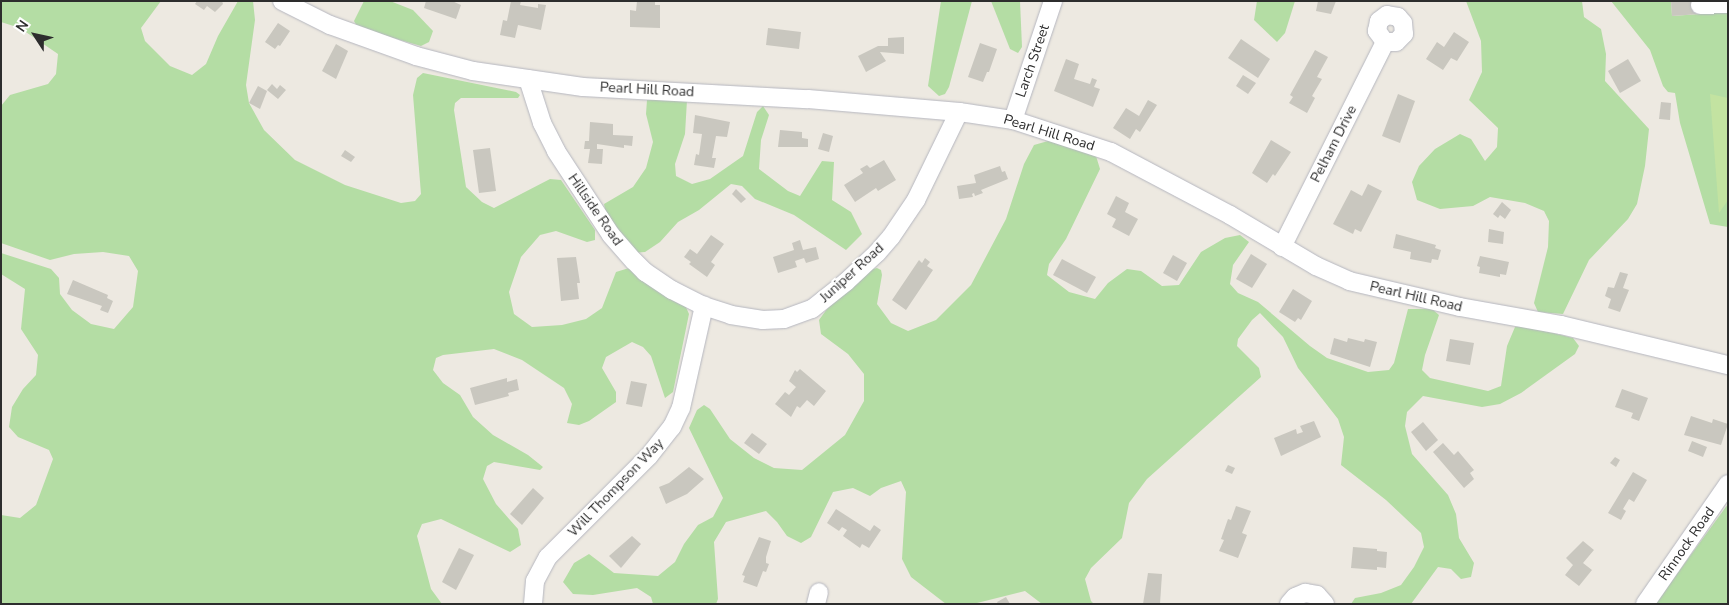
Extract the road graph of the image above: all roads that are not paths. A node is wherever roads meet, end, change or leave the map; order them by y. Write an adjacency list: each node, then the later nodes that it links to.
1 (282, 1): 6 (street, Pearl Hill Road)
2 (1053, 1): 8 (street, Larch Street)
3 (1728, 4): 4 (street)
4 (1700, 5)
5 (1385, 42): 9 (street, Pelham Drive)
6 (528, 79): 7 (street, Pearl Hill Road); 10 (street, Hillside Road)
7 (959, 112): 8 (street, Pearl Hill Road); 10 (street, Juniper Road)
8 (1013, 120): 9 (street, Pearl Hill Road)
9 (1282, 247): 11 (street, Pearl Hill Road)
10 (704, 306): 13 (street, Will Thompson Way)
11 (1728, 365)
12 (1728, 484): 16 (street, Rinnock Road)
13 (533, 604)
14 (1289, 604): 15 (street)
15 (1325, 604)
16 (1645, 604)

